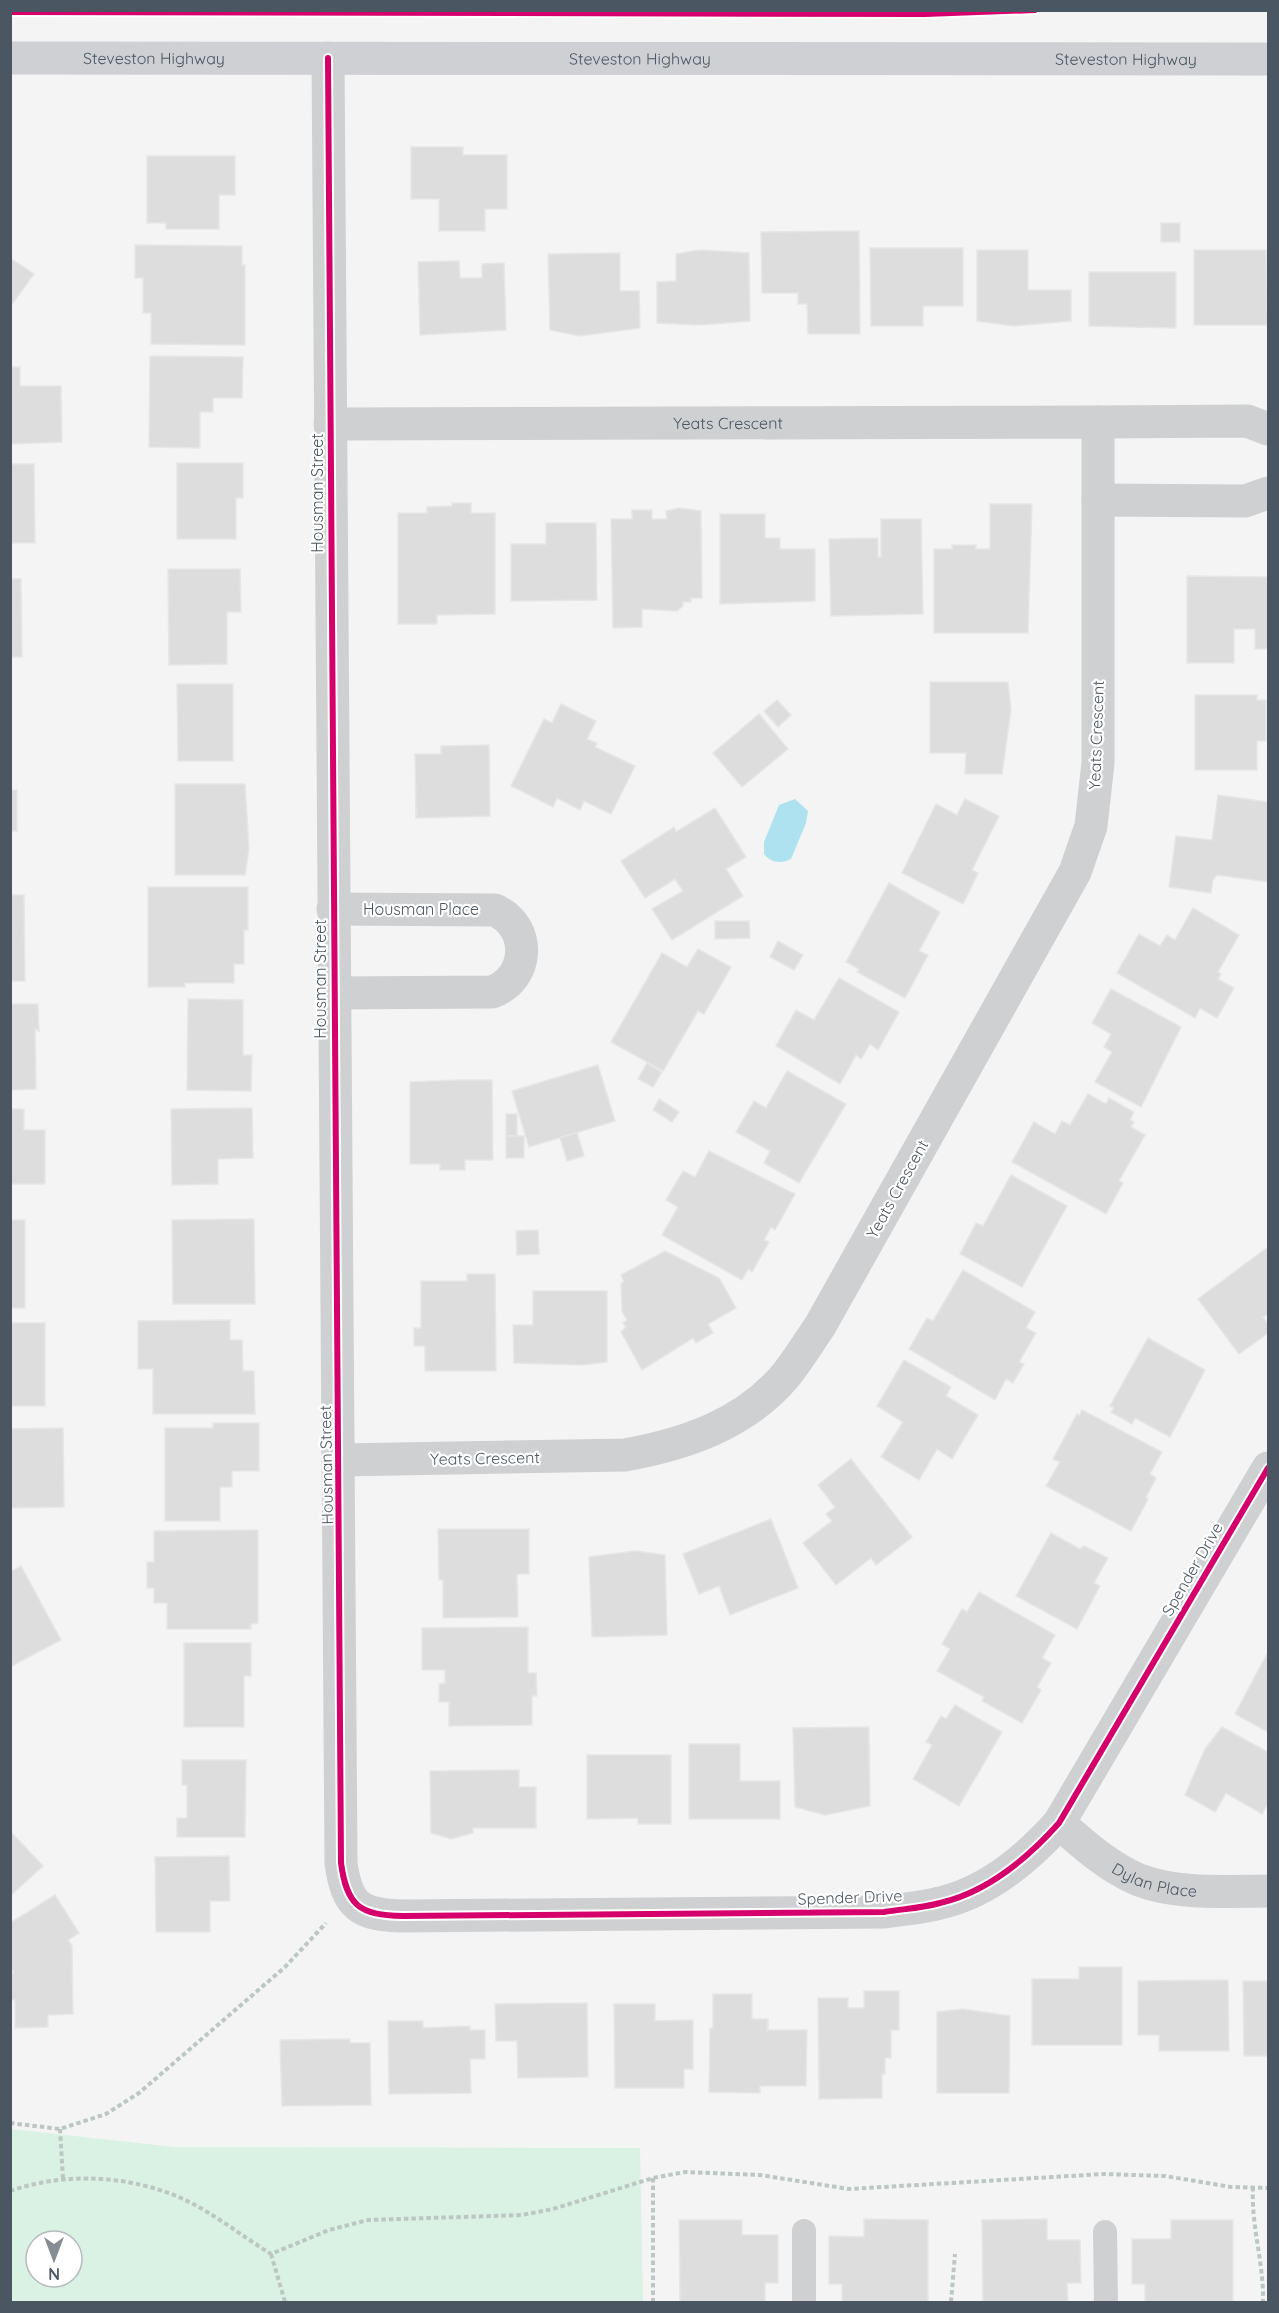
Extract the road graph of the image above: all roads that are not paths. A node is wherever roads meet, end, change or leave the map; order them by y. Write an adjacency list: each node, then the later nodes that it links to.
1 (10, 58): 2 (main road, Steveston Highway)
2 (328, 58): 3 (main road, Steveston Highway); 5 (street, Housman Street)
3 (1269, 59)
4 (1098, 422): 5 (street, Yeats Crescent); 6 (street); 8 (street, Yeats Crescent)
5 (330, 423): 9 (street, Housman Street)
6 (1269, 429)
7 (1269, 493): 8 (street)
8 (1098, 500): 11 (street, Yeats Crescent)
9 (333, 909): 10 (street, Housman Street); 10 (street, Housman Place)
10 (333, 993): 11 (street, Housman Street)
11 (339, 1460): 15 (street, Housman Street)
12 (1269, 1467): 13 (street, Spender Drive)
13 (1059, 1823): 14 (street, Dylan Place); 15 (street, Spender Drive)
14 (1269, 1890)
15 (350, 1899)
16 (804, 2231): 18 (lane)
17 (1106, 2232): 19 (lane)
18 (804, 2302)
19 (1106, 2302)

